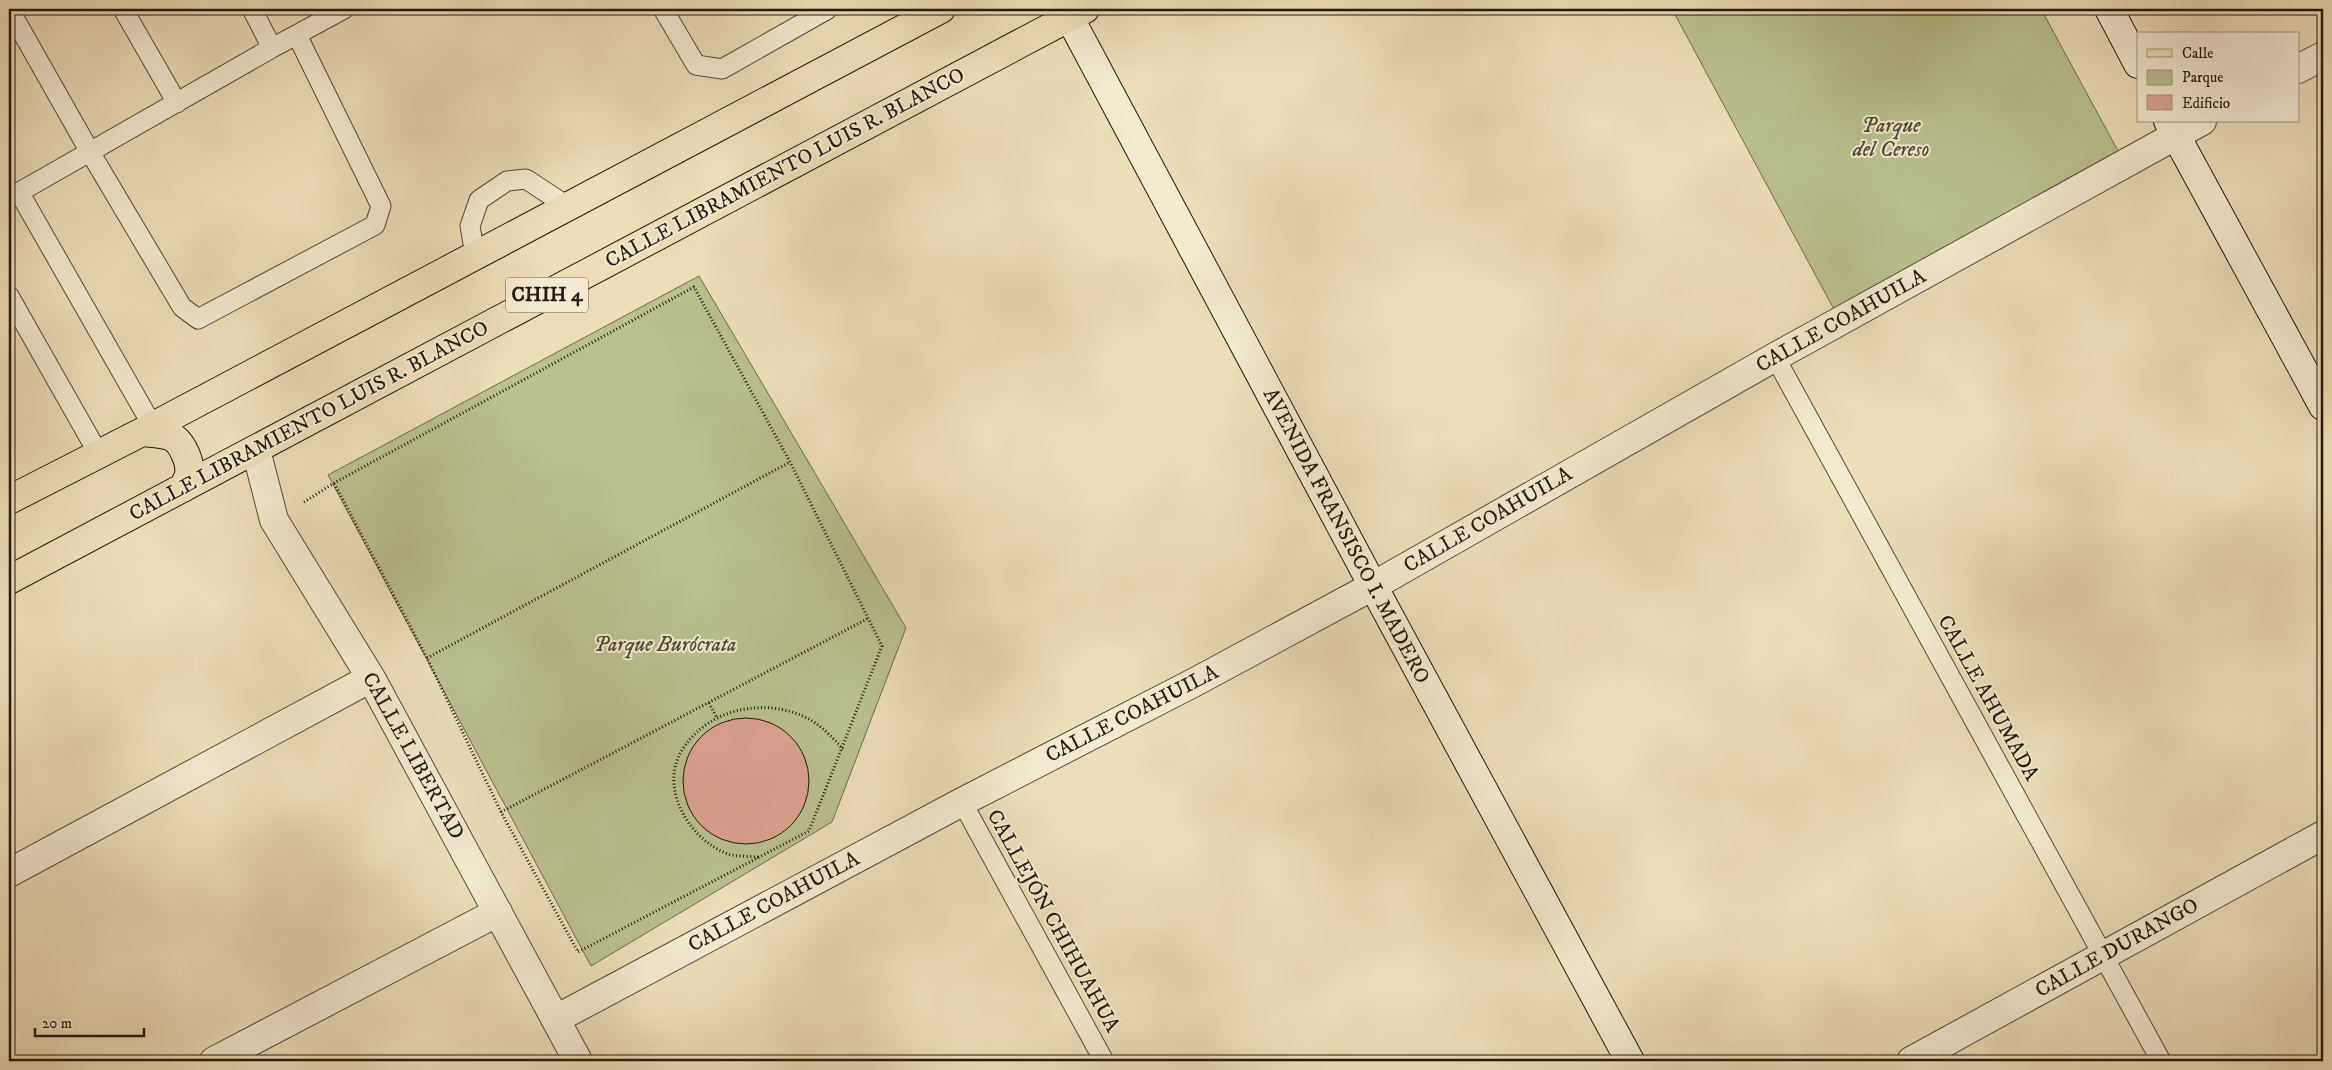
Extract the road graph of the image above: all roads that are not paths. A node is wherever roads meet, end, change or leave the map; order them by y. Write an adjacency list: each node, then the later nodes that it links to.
1 (9, 9): 18 (lane)
2 (123, 9): 15 (lane)
3 (252, 9): 11 (lane)
4 (344, 9): 10 (lane)
5 (663, 9): 6 (lane)
6 (828, 9)
7 (941, 9): 20 (main road)
8 (2109, 9): 13 (street)
9 (1073, 12): 26 (main road, CALLE LIBRAMIENTO LUIS R. BLANCO / CHIH 4); 31 (street, AVENIDA FRANSISCO I. MADERO)
10 (297, 35): 11 (lane); 18 (lane)
11 (272, 48): 15 (lane)
12 (2323, 56): 14 (street)
13 (2137, 62)
14 (2300, 69)
15 (177, 103): 18 (lane)
16 (2198, 122): 17 (street, CALLE COAHUILA)
17 (2172, 128): 23 (street, CALLE COAHUILA); 24 (street)
18 (90, 152): 19 (lane)
19 (14, 195): 25 (lane)
20 (567, 206): 21 (main road); 21 (lane)
21 (475, 255): 25 (main road)
22 (9, 296): 27 (lane)
23 (1774, 357): 31 (street, CALLE COAHUILA); 37 (lane, CALLE AHUMADA)
24 (2323, 406)
25 (147, 429): 27 (main road); 28 (main road)
26 (256, 450): 28 (main road, CALLE LIBRAMIENTO LUIS R. BLANCO / CHIH 4); 32 (street, CALLE LIBERTAD)
27 (98, 453): 29 (main road)
28 (183, 488): 30 (main road, CALLE LIBRAMIENTO LUIS R. BLANCO / CHIH 4)
29 (9, 500)
30 (9, 580)
31 (1373, 586): 33 (street, CALLE COAHUILA); 42 (street, AVENIDA FRANSISCO I. MADERO)
32 (371, 678): 35 (street); 36 (street, CALLE LIBERTAD)
33 (962, 802): 38 (street, CALLE COAHUILA); 41 (lane, CALLEJÓN CHIHUAHUA)
34 (2323, 835): 37 (street, CALLE DURANGO)
35 (9, 873)
36 (498, 912): 38 (street, CALLE LIBERTAD); 39 (street)
37 (2104, 955): 43 (street, CALLE DURANGO); 44 (lane, CALLE AHUMADA)
38 (556, 1019): 40 (street, CALLE LIBERTAD)
39 (214, 1061)
40 (578, 1061)
41 (1104, 1061)
42 (1630, 1061)
43 (1911, 1061)
44 (2161, 1061)

